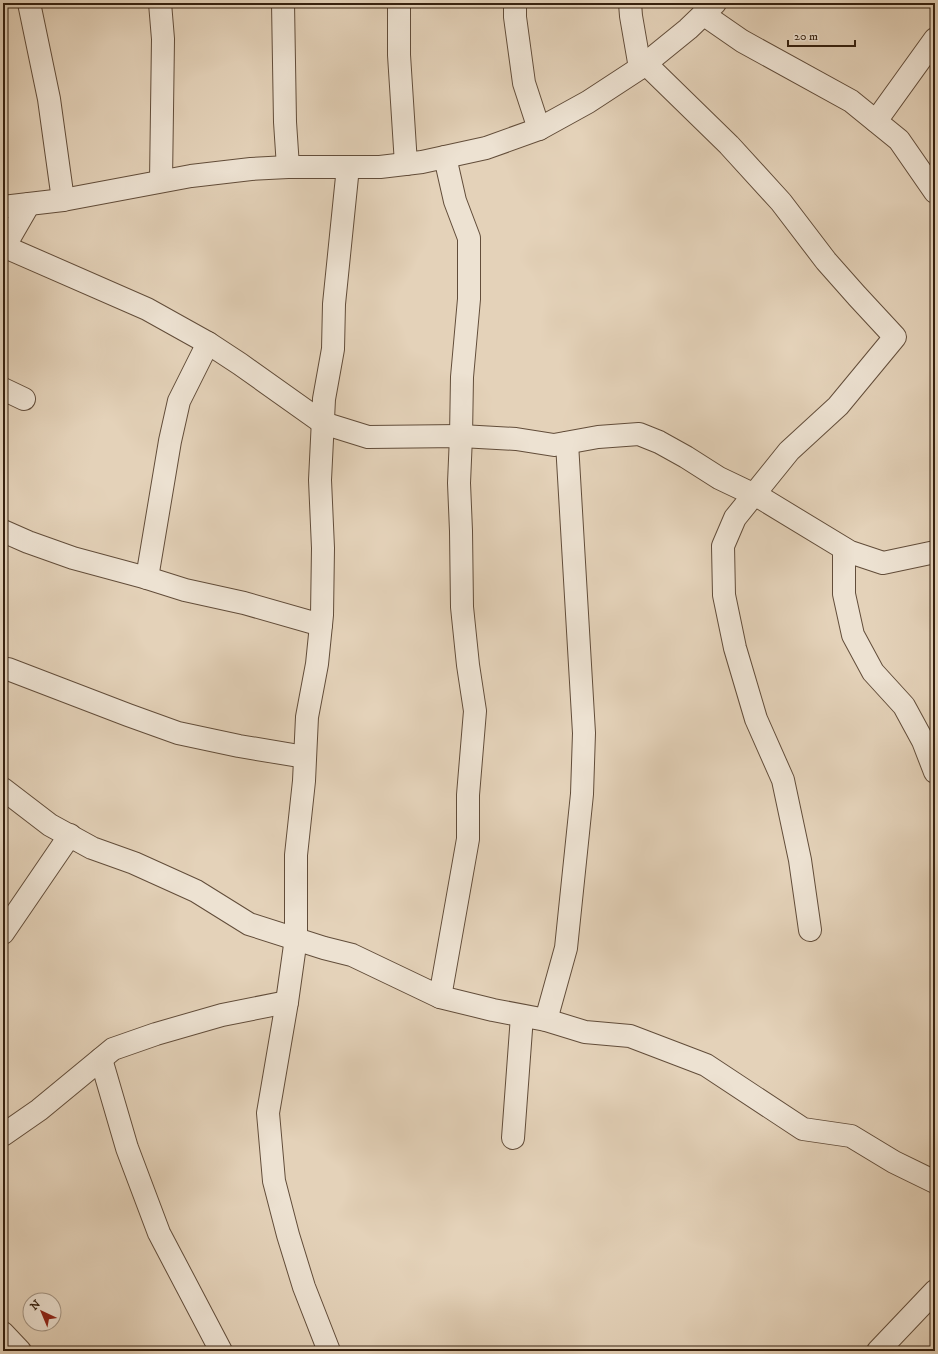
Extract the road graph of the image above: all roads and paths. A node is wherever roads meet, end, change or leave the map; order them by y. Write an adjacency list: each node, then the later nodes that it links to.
1 (29, 3): 18 (street)
2 (160, 3): 16 (street)
3 (284, 3): 14 (street)
4 (399, 3): 13 (street)
5 (515, 3): 11 (street)
6 (630, 3): 9 (street)
7 (709, 9): 9 (street); 10 (street)
8 (935, 39): 10 (street)
9 (643, 66): 11 (street); 28 (street)
10 (876, 121): 17 (street)
11 (539, 129): 12 (street)
12 (445, 157): 13 (street); 26 (street)
13 (406, 164): 15 (street)
14 (288, 166): 15 (street); 16 (street)
15 (348, 167): 25 (street)
16 (161, 181): 18 (street)
17 (935, 192)
18 (63, 200): 19 (street)
19 (29, 204): 20 (street); 21 (street)
20 (3, 207)
21 (3, 247): 22 (street)
22 (208, 343): 25 (street); 32 (street)
23 (3, 389): 24 (street)
24 (24, 399)
25 (322, 424): 26 (street); 33 (street)
26 (462, 436): 27 (street); 42 (street)
27 (567, 443): 28 (street); 45 (street)
28 (754, 495): 30 (street); 39 (street)
29 (3, 531): 32 (street)
30 (844, 548): 31 (street); 36 (street)
31 (935, 552)
32 (147, 578): 33 (street)
33 (321, 625): 35 (street)
34 (8, 669): 35 (street)
35 (305, 757): 41 (street)
36 (935, 772)
37 (3, 789): 38 (street)
38 (70, 835): 40 (street); 41 (street)
39 (810, 930)
40 (3, 933)
41 (296, 938): 42 (street); 43 (street)
42 (440, 997): 44 (street)
43 (287, 1002): 46 (street); 54 (street)
44 (522, 1016): 45 (street); 48 (street)
45 (546, 1020): 49 (street)
46 (101, 1059): 47 (street); 53 (street)
47 (3, 1135)
48 (513, 1138)
49 (935, 1182)
50 (935, 1291): 55 (street)
51 (3, 1332): 52 (street)
52 (20, 1351)
53 (221, 1351)
54 (329, 1351)
55 (878, 1351)

